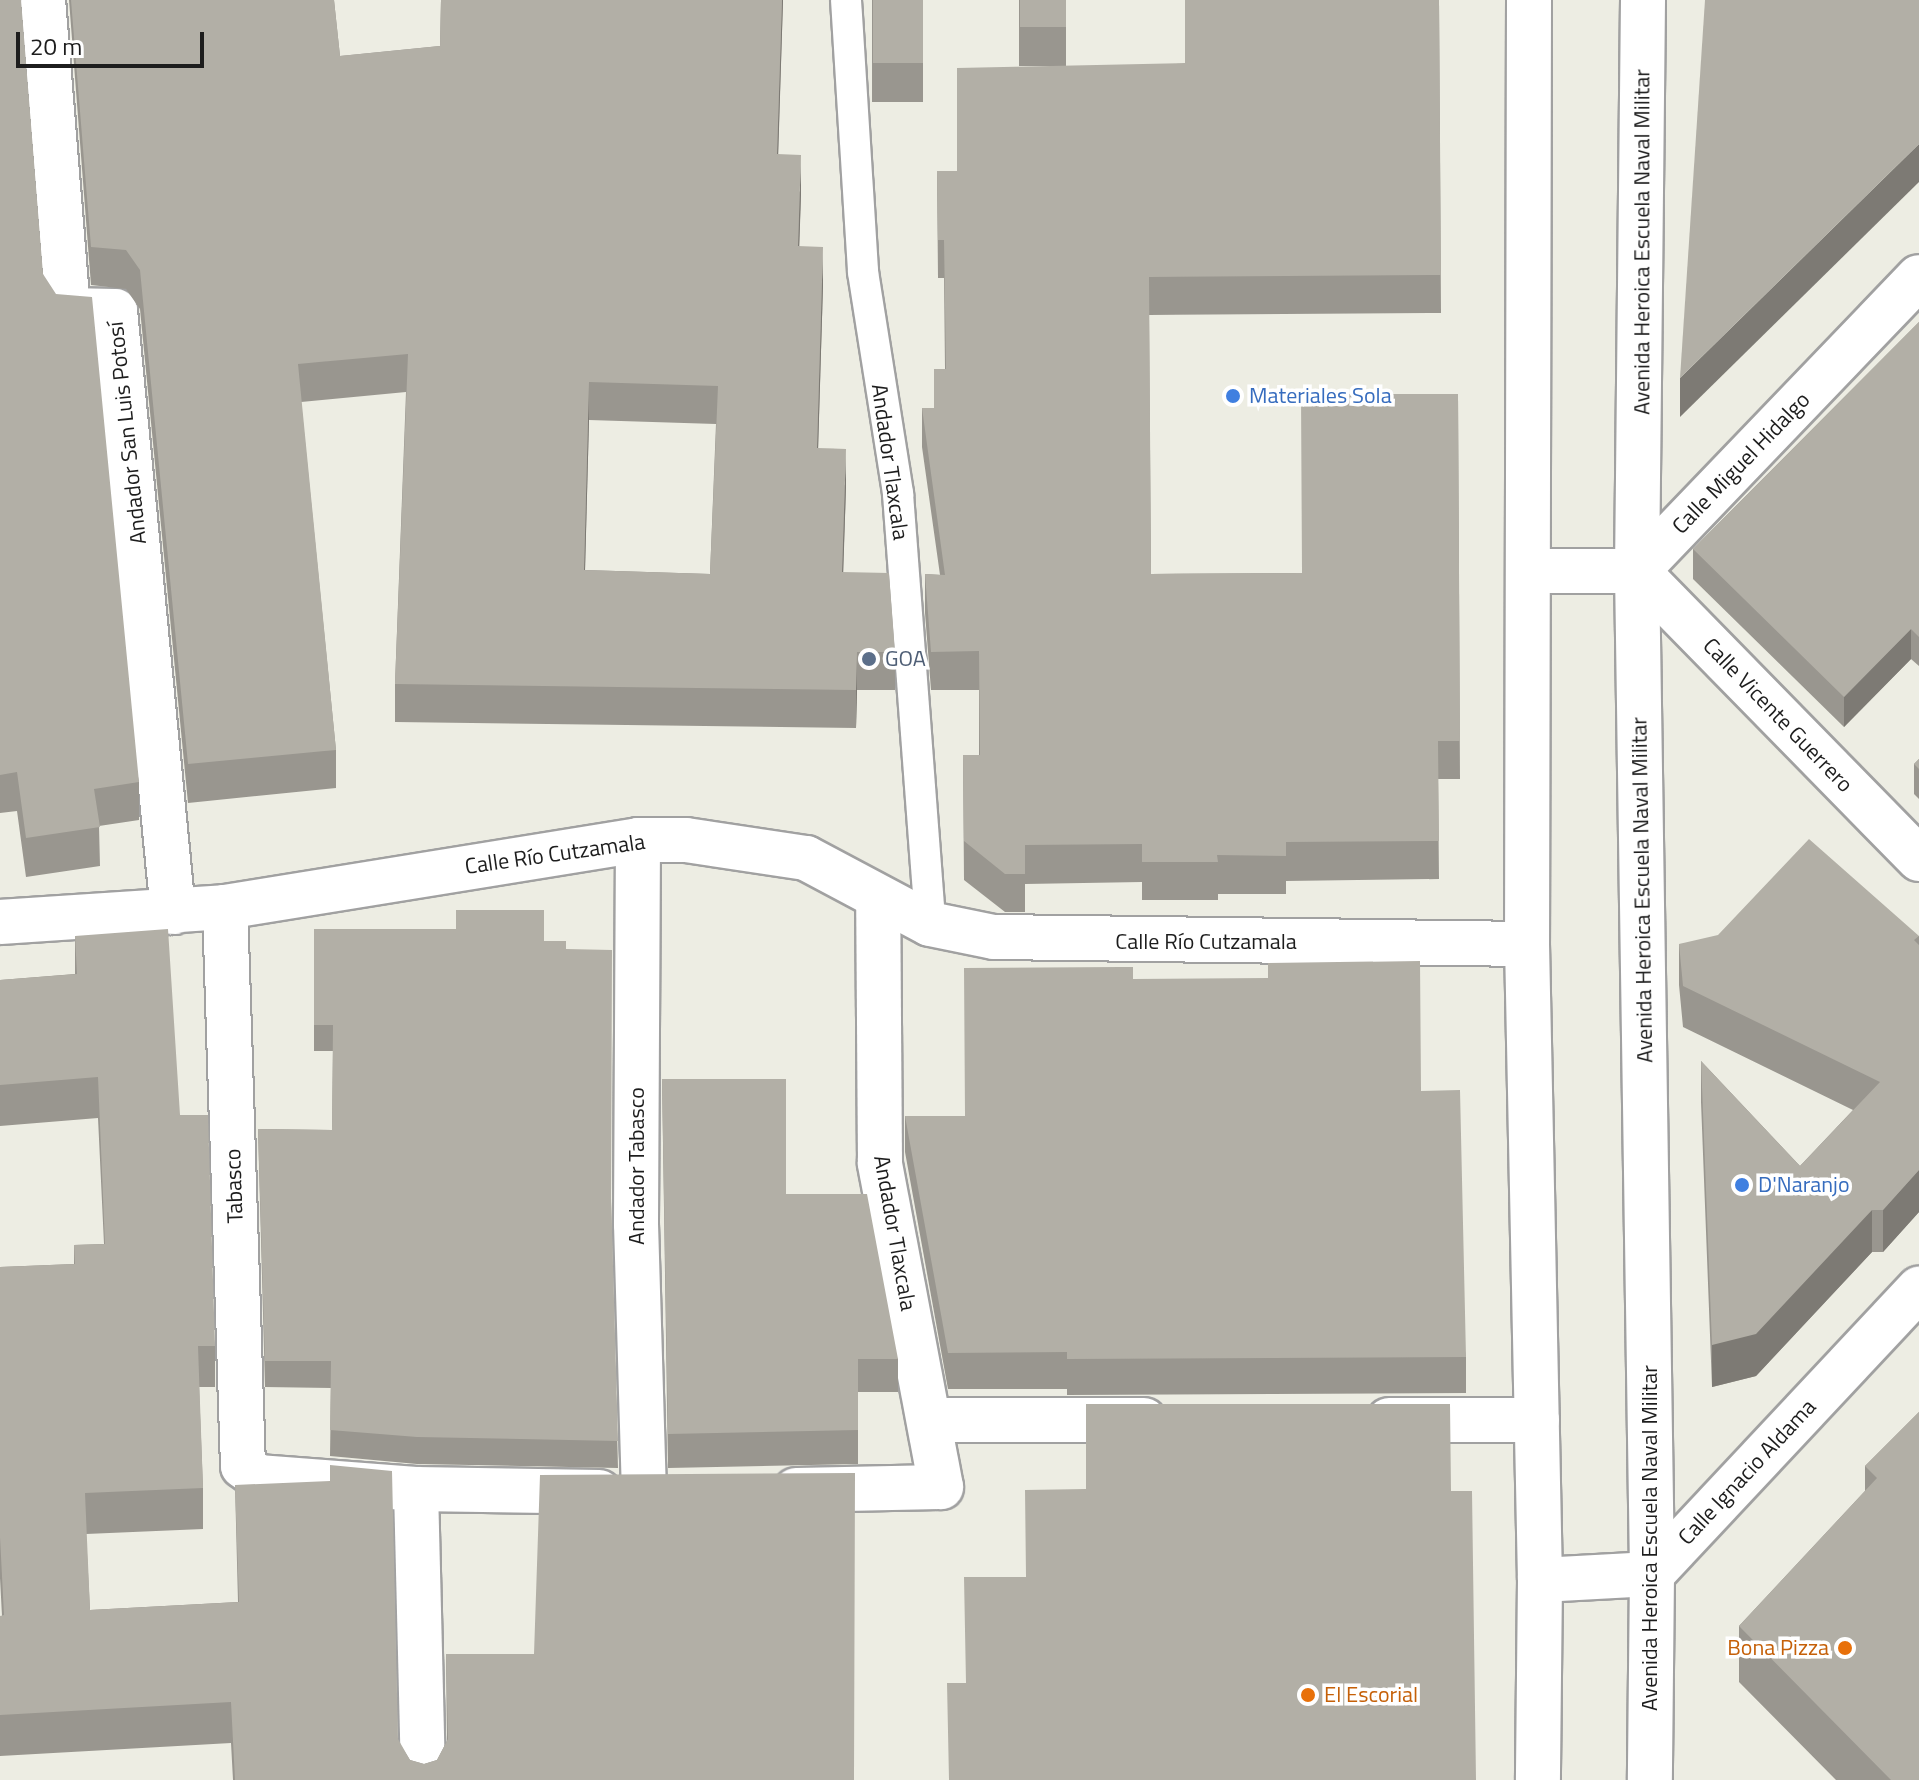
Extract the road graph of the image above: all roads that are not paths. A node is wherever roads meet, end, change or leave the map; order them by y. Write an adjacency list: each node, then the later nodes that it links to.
1 (43, 0): 12 (street, Andador San Luis Potosí)
2 (846, 0): 14 (lane, Andador Tlaxcala)
3 (1529, 0): 6 (street)
4 (1643, 0): 7 (street, Avenida Heroica Escuela Naval Militar)
5 (1919, 277): 7 (street, Calle Miguel Hidalgo)
6 (1530, 571): 7 (street); 15 (street)
7 (1637, 571): 9 (street, Calle Vicente Guerrero); 25 (street, Avenida Heroica Escuela Naval Militar)
8 (638, 840): 10 (street, Calle Río Cutzamala); 11 (street, Calle Río Cutzamala); 24 (street, Andador Tabasco)
9 (1919, 859)
10 (878, 901): 14 (street, Calle Río Cutzamala); 17 (street, Andador Tlaxcala)
11 (225, 907): 12 (street, Calle Río Cutzamala); 21 (street, Tabasco)
12 (173, 912): 13 (street, Calle Río Cutzamala)
13 (0, 922)
14 (930, 924): 15 (street, Calle Río Cutzamala)
15 (1527, 944): 20 (street)
16 (1919, 1289): 25 (street, Calle Ignacio Aldama)
17 (930, 1420): 18 (street); 22 (street, Andador Tlaxcala)
18 (1186, 1420)
19 (1346, 1420): 20 (street)
20 (1537, 1420): 26 (street)
21 (416, 1489): 24 (street); 27 (street)
22 (754, 1491)
23 (691, 1492): 24 (street)
24 (644, 1493)
25 (1652, 1574): 26 (street); 29 (street, Avenida Heroica Escuela Naval Militar)
26 (1540, 1580): 28 (street)
27 (423, 1780)
28 (1538, 1780)
29 (1650, 1780)

